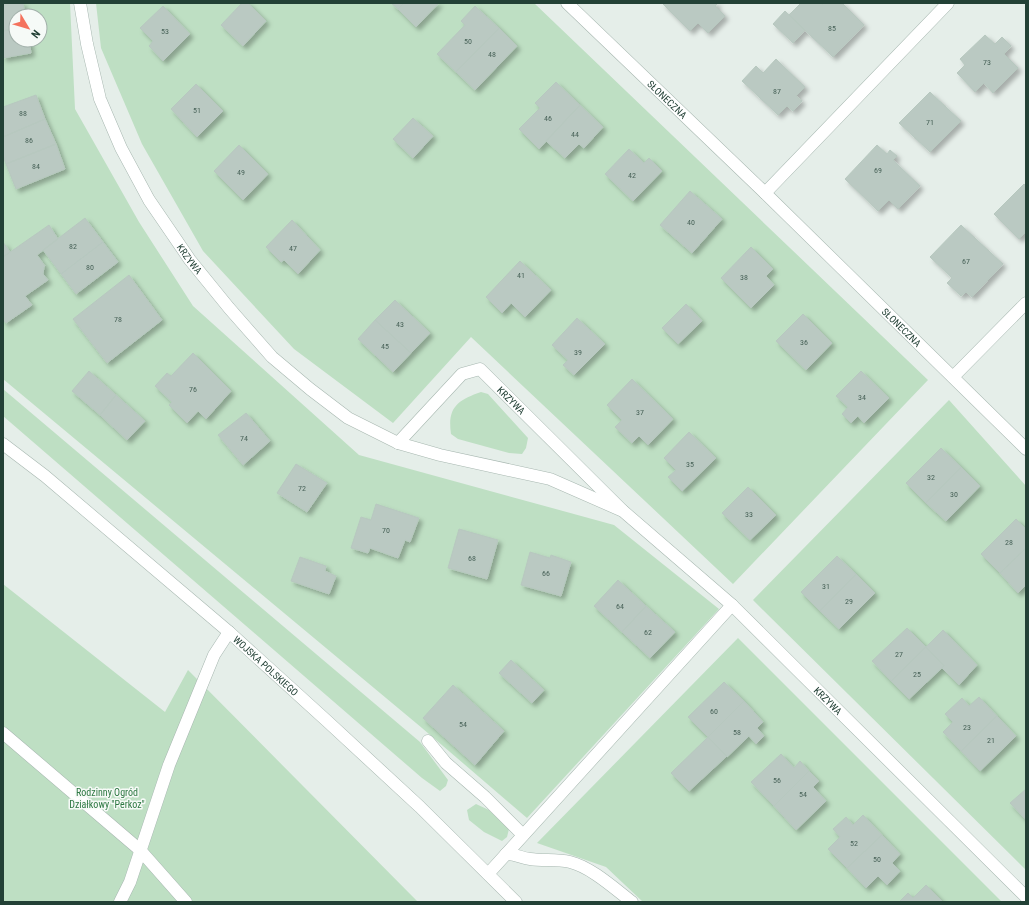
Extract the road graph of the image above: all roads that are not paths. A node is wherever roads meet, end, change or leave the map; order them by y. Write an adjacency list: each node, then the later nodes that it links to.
1 (80, 3): 7 (street, KRZYWA)
2 (948, 3): 4 (street)
3 (570, 4): 4 (street, SŁONECZNA)
4 (765, 193): 6 (street, SŁONECZNA)
5 (1026, 303): 6 (street)
6 (953, 377): 9 (street, SŁONECZNA)
7 (398, 443): 10 (street, KRZYWA); 10 (street, KRZYWA)
8 (3, 444): 12 (street, WOJSKA POLSKIEGO)
9 (1026, 449)
10 (623, 511): 11 (street, KRZYWA)
11 (732, 605): 15 (street); 19 (street, KRZYWA)
12 (229, 632): 16 (street); 18 (street, WOJSKA POLSKIEGO)
13 (3, 733): 16 (street)
14 (428, 741): 15 (street)
15 (523, 835): 17 (street)
16 (140, 850): 20 (street); 21 (street)
17 (506, 854): 18 (street); 23 (street)
18 (488, 874): 22 (street, WOJSKA POLSKIEGO)
19 (1026, 897)
20 (120, 902)
21 (186, 902)
22 (516, 902)
23 (632, 902)

